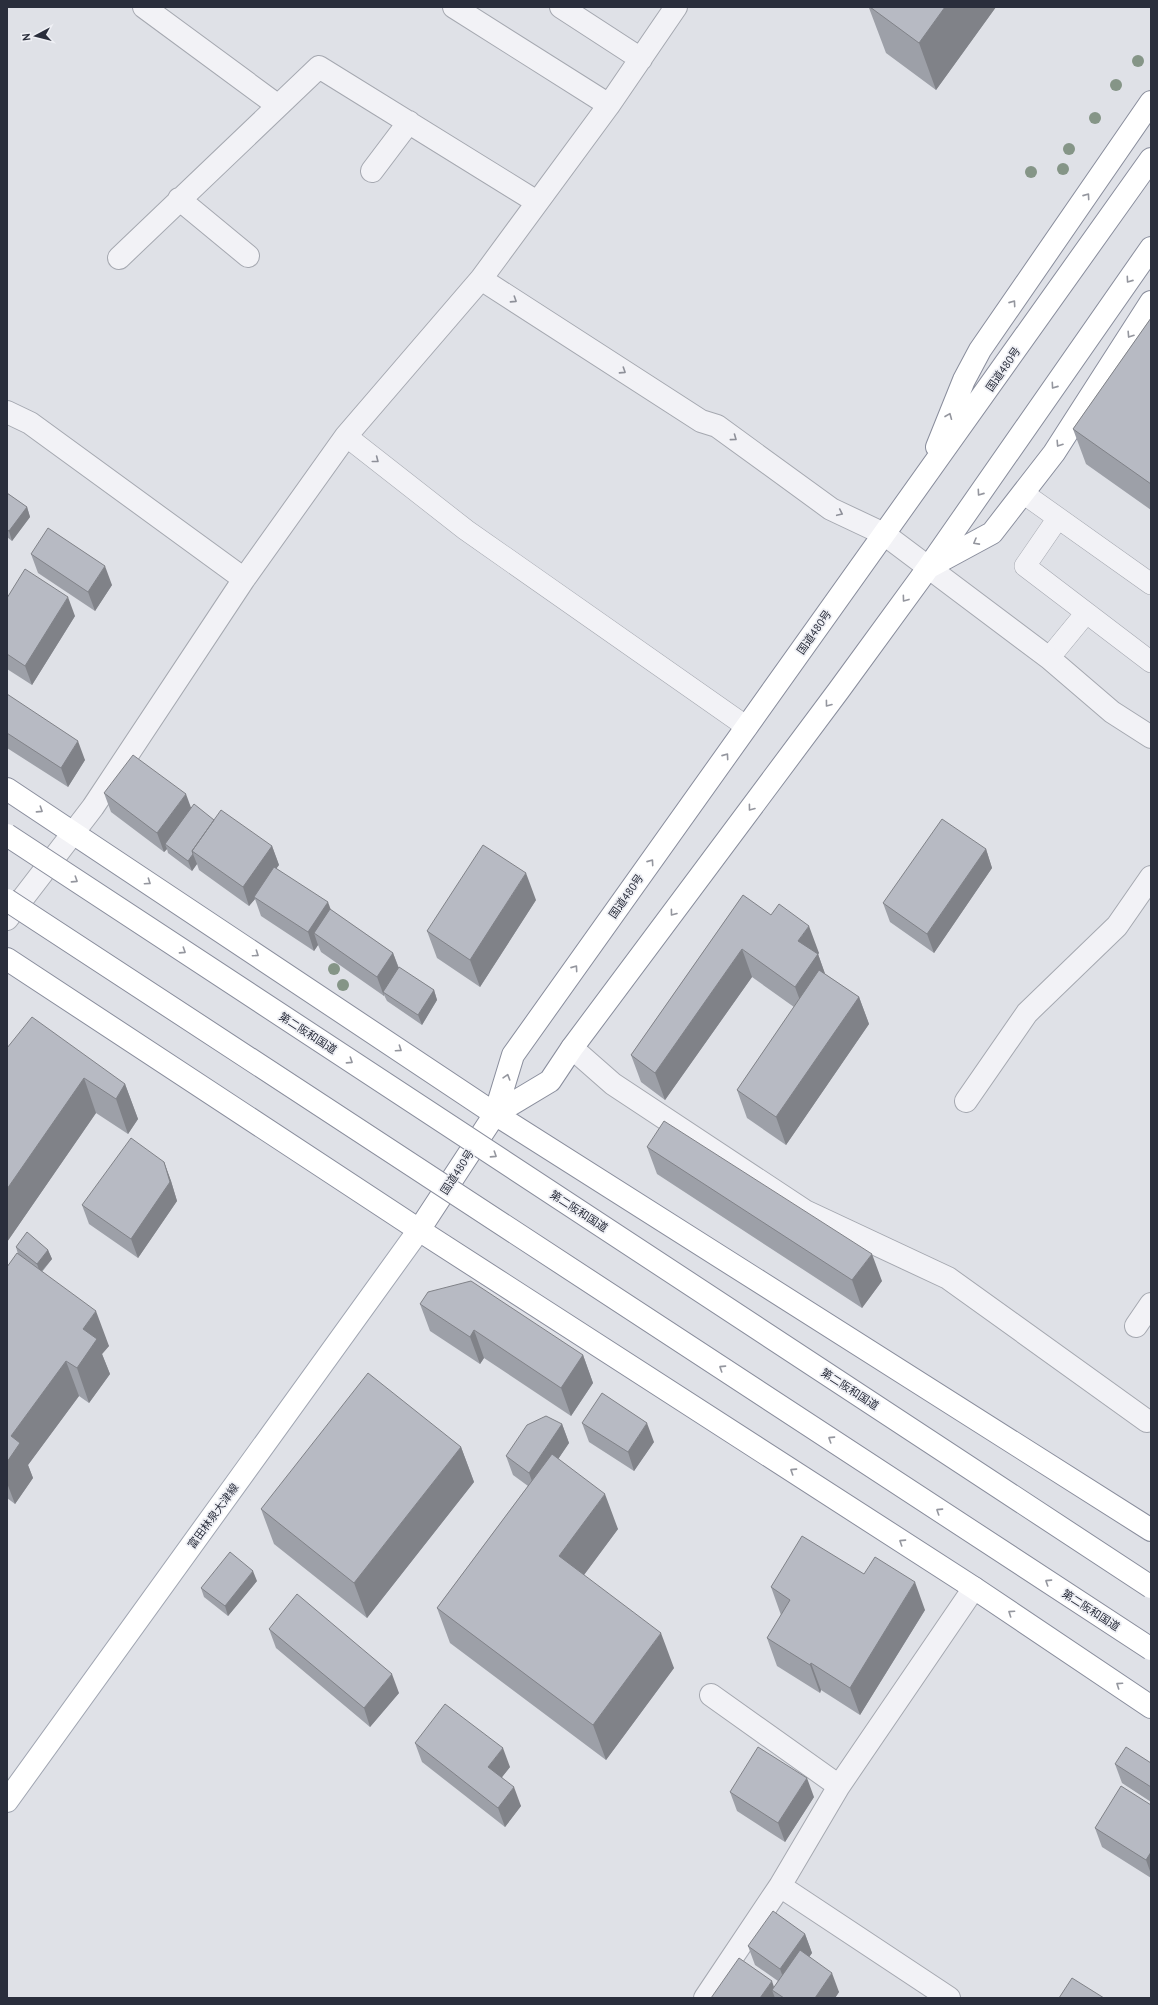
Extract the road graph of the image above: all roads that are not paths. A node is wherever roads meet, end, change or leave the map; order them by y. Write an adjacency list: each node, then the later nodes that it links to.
1 (144, 7): 7 (street)
2 (454, 7): 8 (street)
3 (561, 7): 5 (street)
4 (676, 7): 5 (street)
5 (640, 58): 8 (street)
6 (1151, 102): 21 (main road, one-way to 6)
7 (277, 105): 9 (street); 12 (street)
8 (609, 105): 13 (street)
9 (409, 122): 11 (street); 13 (street)
10 (1151, 160): 21 (main road, 国道480号)
11 (372, 171)
12 (179, 200): 15 (street); 16 (street)
13 (537, 202): 17 (street)
14 (1151, 248): 25 (main road, 国道480号, one-way to 25)
15 (248, 256)
16 (119, 258)
17 (481, 279): 20 (street); 24 (street, one-way to 24)
18 (1151, 302): 22 (main road, one-way to 22)
19 (7, 412): 26 (street)
20 (346, 436): 26 (street); 31 (lane, one-way to 31)
21 (924, 478): 24 (main road, 国道480号)
22 (1023, 493): 23 (lane); 25 (main road, one-way to 25)
23 (1058, 518): 27 (lane); 28 (lane)
24 (884, 534): 25 (street); 31 (main road, 国道480号)
25 (928, 568): 29 (street); 40 (main road, 国道480号, one-way to 40)
26 (244, 579): 34 (street)
27 (1151, 584)
28 (1086, 613): 29 (lane); 30 (lane)
29 (1049, 658): 32 (street)
30 (1151, 662)
31 (746, 727): 42 (main road, 国道480号, one-way to 31)
32 (1151, 737)
33 (7, 789): 34 (main road, one-way to 34)
34 (74, 832): 38 (street); 42 (main road, one-way to 42)
35 (7, 835): 48 (main road, 第二阪和国道, one-way to 48, bridge)
36 (1151, 877): 41 (street)
37 (7, 900): 50 (main road, 第二阪和国道, one-way to 37, bridge)
38 (7, 919)
39 (7, 959): 43 (main road)
40 (572, 1048): 42 (main road, 国道480号); 46 (street)
41 (966, 1101)
42 (495, 1114): 43 (main road, 国道480号); 47 (main road)
43 (419, 1230): 49 (main road, one-way to 43); 54 (main road, 富田林泉大津線)
44 (1151, 1304): 45 (street)
45 (1136, 1326)
46 (1147, 1421)
47 (1151, 1530)
48 (1151, 1587)
49 (974, 1588): 52 (main road, one-way to 49); 53 (street)
50 (1151, 1649)
51 (711, 1695): 53 (street)
52 (1151, 1707)
53 (839, 1786): 55 (street)
54 (7, 1801)
55 (780, 1886): 56 (street); 57 (street)
56 (705, 1998)
57 (949, 1998)

